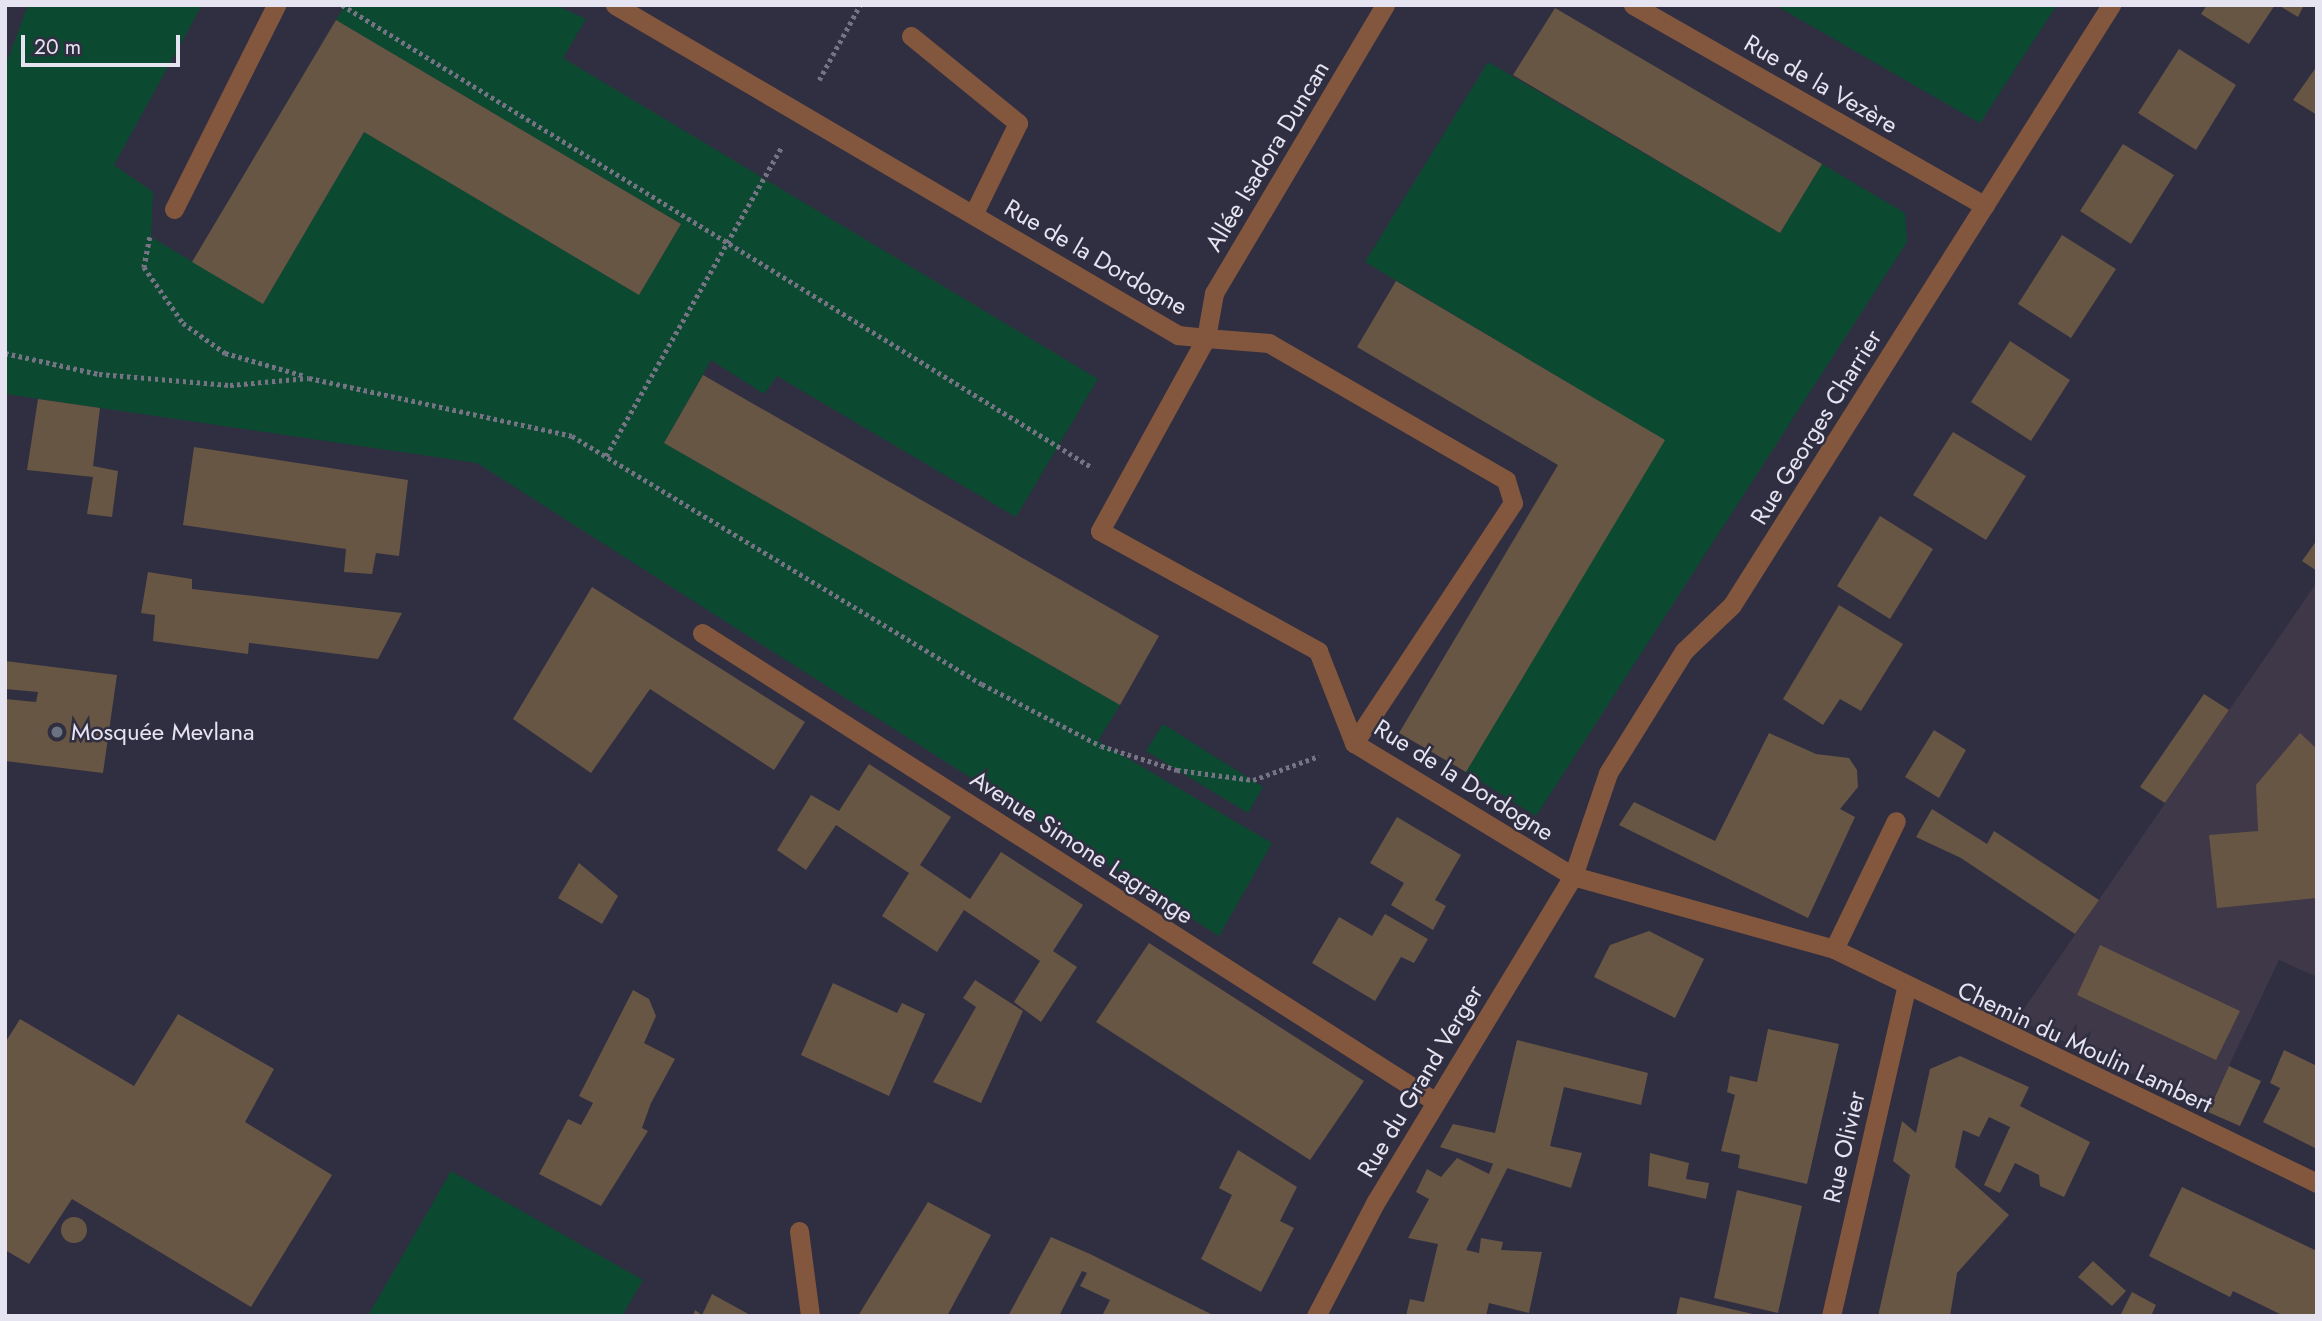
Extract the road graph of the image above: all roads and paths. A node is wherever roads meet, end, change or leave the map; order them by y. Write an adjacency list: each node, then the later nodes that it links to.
1 (276, 5): 11 (street)
2 (342, 5): 13 (path)
3 (615, 5): 9 (street, Rue de la Dordogne)
4 (860, 5): 9 (path)
5 (1385, 5): 14 (street, Allée Isadora Duncan)
6 (1633, 5): 10 (street, Rue de la Vezère)
7 (2111, 5): 10 (street, Rue Georges Charrier)
8 (911, 36): 12 (street)
9 (800, 114): 12 (street, Rue de la Dordogne); 13 (path)
10 (1985, 206): 22 (street, Rue Georges Charrier)
11 (174, 209): 16 (path)
12 (973, 215): 14 (street, Rue de la Dordogne)
13 (729, 239): 17 (path); 18 (path)
14 (1206, 338): 18 (street, Rue de la Dordogne); 20 (street)
15 (5, 353): 16 (path)
16 (309, 378): 17 (path)
17 (606, 456): 20 (path)
18 (1124, 488): 20 (street, Rue de la Dordogne)
19 (702, 633): 25 (street, Avenue Simone Lagrange)
20 (1354, 743): 22 (street, Rue de la Dordogne)
21 (1896, 821): 23 (street)
22 (1573, 876): 23 (street, Chemin du Moulin Lambert); 25 (street, Rue du Grand Verger)
23 (1834, 949): 24 (street, Chemin du Moulin Lambert)
24 (1906, 989): 26 (street, Chemin du Moulin Lambert); 30 (street, Rue Olivier)
25 (1436, 1102): 29 (street, Rue du Grand Verger)
26 (2317, 1183)
27 (799, 1231): 28 (street)
28 (810, 1316)
29 (1316, 1316)
30 (1831, 1316)

